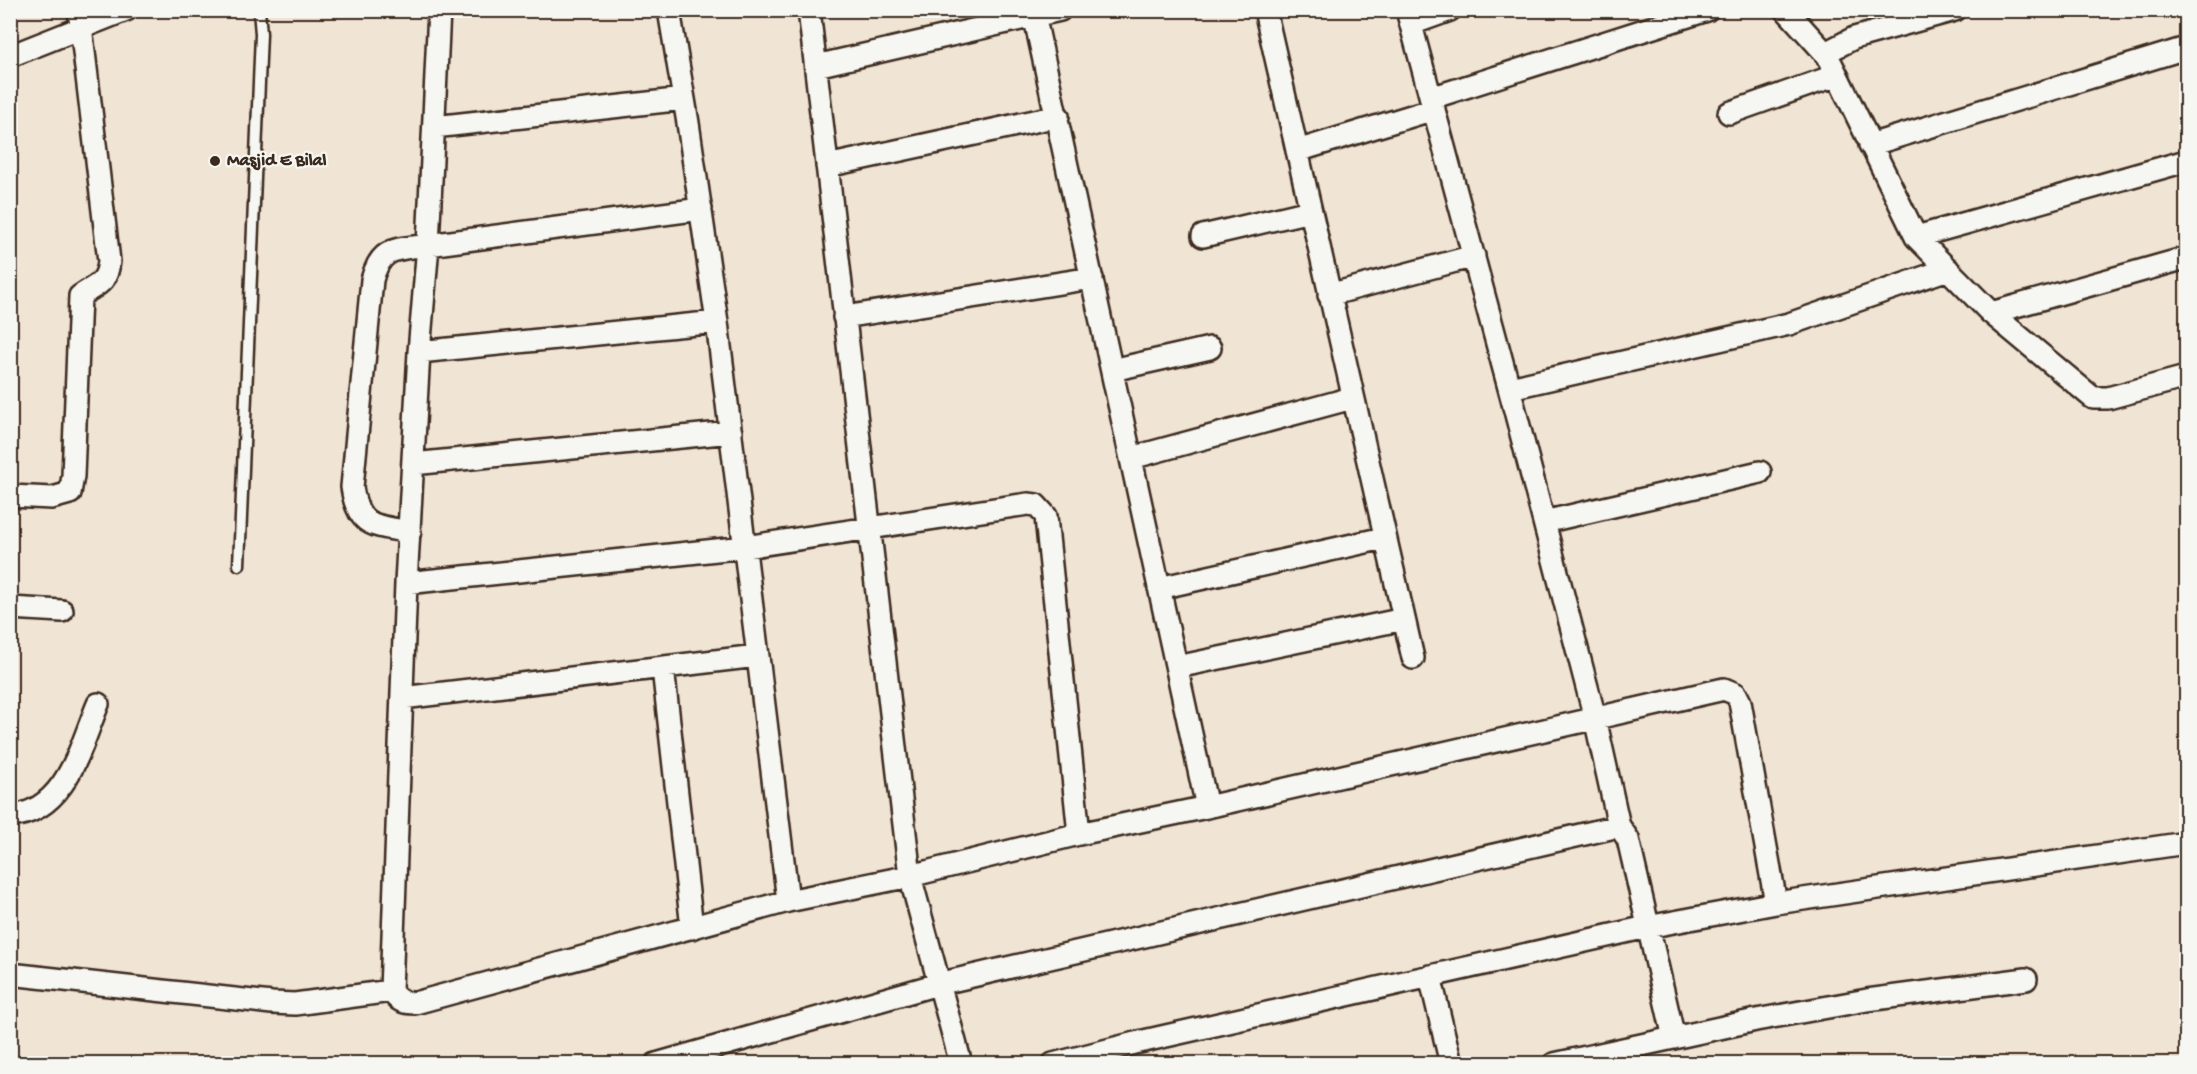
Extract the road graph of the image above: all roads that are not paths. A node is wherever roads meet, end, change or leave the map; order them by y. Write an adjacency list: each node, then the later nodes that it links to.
1 (126, 10): 14 (street)
2 (259, 10): 58 (lane)
3 (669, 10): 20 (street)
4 (809, 10): 18 (street)
5 (1060, 10): 12 (street)
6 (1265, 10): 26 (street)
7 (1450, 10): 13 (street)
8 (1707, 10): 21 (street)
9 (1786, 10): 16 (street)
10 (1955, 10): 16 (street)
11 (442, 11): 24 (street)
12 (1034, 13): 18 (street); 23 (street)
13 (1409, 17): 21 (street)
14 (81, 19): 17 (street); 52 (street)
15 (2187, 48): 25 (street)
16 (1825, 53): 19 (street)
17 (10, 56)
18 (816, 66): 28 (street)
19 (1837, 75): 22 (street); 25 (street)
20 (684, 99): 24 (street); 29 (street)
21 (1433, 104): 26 (street); 34 (street)
22 (1729, 113)
23 (1058, 116): 28 (street); 37 (street)
24 (434, 127): 33 (street)
25 (1870, 145): 32 (street)
26 (1296, 151): 30 (street)
27 (2187, 162): 32 (street)
28 (827, 166): 40 (street)
29 (701, 209): 33 (street); 41 (street)
30 (1310, 211): 31 (street); 38 (street)
31 (1203, 236)
32 (1916, 237): 36 (street)
33 (429, 245): 43 (street); 55 (street)
34 (1474, 256): 38 (street); 46 (street)
35 (2187, 258): 39 (street)
36 (1948, 269): 39 (street); 46 (street)
37 (1092, 278): 40 (street); 44 (street)
38 (1329, 295): 47 (street)
39 (1991, 313): 45 (street)
40 (844, 317): 54 (street)
41 (717, 322): 43 (street); 48 (street)
42 (1210, 348): 44 (street)
43 (419, 352): 50 (street)
44 (1112, 370): 49 (street)
45 (2187, 377)
46 (1510, 388): 53 (street)
47 (1352, 398): 49 (street); 56 (street)
48 (731, 432): 50 (street); 57 (street)
49 (1131, 458): 60 (street)
50 (413, 464): 55 (street)
51 (1760, 472): 53 (street)
52 (10, 496)
53 (1544, 522): 70 (street)
54 (868, 528): 57 (street); 74 (street); 76 (street)
55 (410, 532): 59 (street)
56 (1384, 538): 60 (street); 63 (street)
57 (745, 547): 59 (street); 64 (street)
58 (240, 565)
59 (406, 583): 68 (street)
60 (1160, 588): 67 (street)
61 (10, 608): 62 (street)
62 (62, 611)
63 (1404, 619): 65 (street); 67 (street)
64 (756, 656): 66 (street); 77 (street)
65 (1413, 657)
66 (663, 668): 68 (street); 80 (street)
67 (1177, 668): 71 (street)
68 (402, 698): 85 (street)
69 (98, 704): 72 (street)
70 (1595, 718): 71 (street); 73 (street); 78 (street)
71 (1208, 807): 74 (street)
72 (10, 816)
73 (1619, 826): 79 (street); 84 (street)
74 (1079, 834): 76 (street)
75 (2187, 843): 78 (street)
76 (910, 876): 77 (street); 84 (street)
77 (788, 901): 80 (street)
78 (1776, 903): 79 (street)
79 (1647, 927): 82 (street); 86 (street)
80 (692, 928): 85 (street)
81 (10, 974): 85 (street)
82 (1430, 976): 89 (street); 90 (street)
83 (2026, 979): 86 (street)
84 (938, 984): 87 (street); 88 (street)
85 (391, 991)
86 (1674, 1038): 91 (street)
87 (656, 1064)
88 (961, 1064)
89 (1053, 1064)
90 (1451, 1064)
91 (1554, 1064)

